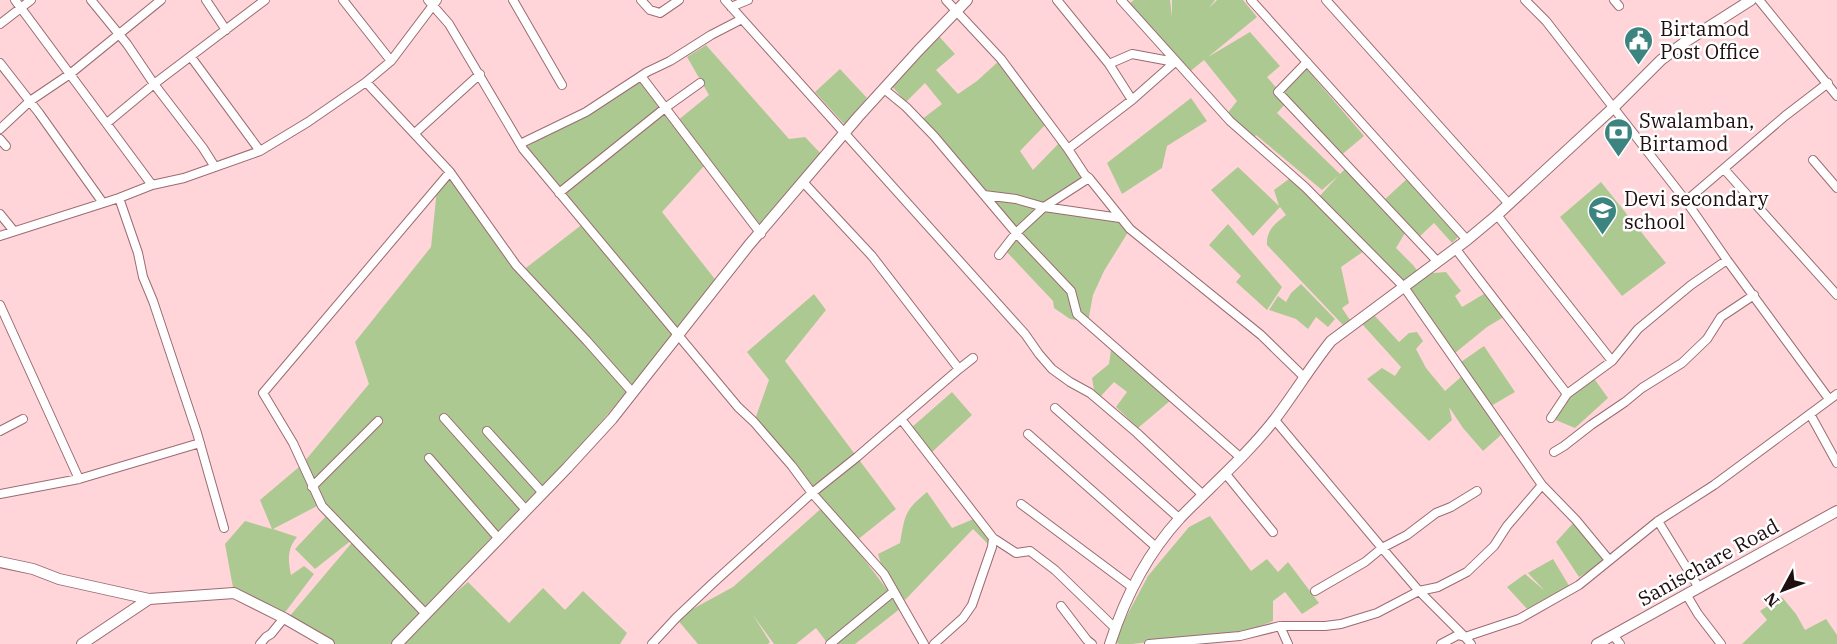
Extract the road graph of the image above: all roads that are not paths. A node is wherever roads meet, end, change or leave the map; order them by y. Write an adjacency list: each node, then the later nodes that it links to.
1 (31, 0): 22 (street)
2 (91, 0): 28 (street)
3 (161, 0): 28 (street)
4 (206, 0): 27 (street)
5 (265, 0): 27 (street)
6 (343, 0): 30 (street)
7 (513, 0): 42 (street)
8 (641, 0): 9 (street)
9 (679, 0)
10 (725, 0): 23 (street)
11 (747, 0): 23 (street)
12 (946, 0): 24 (street)
13 (967, 0): 24 (street)
14 (1058, 0): 34 (street)
15 (1121, 0): 31 (street)
16 (1251, 0): 33 (street)
17 (1326, 0): 69 (street)
18 (1525, 0): 48 (street)
19 (1751, 0): 48 (street)
20 (1760, 0): 40 (street)
21 (433, 2): 30 (street); 36 (street)
22 (18, 4): 26 (street); 35 (street)
23 (731, 7): 25 (street)
24 (956, 12): 43 (street); 54 (street)
25 (742, 19): 37 (street); 52 (street)
26 (0, 24)
27 (226, 30): 29 (street)
28 (119, 34): 35 (street); 41 (street)
29 (190, 57): 41 (street); 55 (street)
30 (391, 61): 38 (street)
31 (1175, 62): 34 (street); 45 (street); 83 (street)
32 (0, 63): 46 (street)
33 (1307, 63): 78 (street); 82 (street)
34 (1109, 64): 45 (street)
35 (70, 74): 46 (street); 49 (street)
36 (480, 74): 51 (street); 53 (street)
37 (641, 76): 47 (street); 53 (street)
38 (366, 82): 51 (street); 55 (street)
39 (700, 83): 47 (street)
40 (1828, 83): 44 (street); 58 (street)
41 (154, 84): 49 (street); 57 (street)
42 (562, 85)
43 (884, 89): 52 (street); 65 (street)
44 (1837, 96)
45 (1132, 100): 54 (street)
46 (30, 101): 50 (street); 68 (street)
47 (665, 108): 64 (street); 76 (street)
48 (1613, 108): 67 (street); 69 (street)
49 (107, 123): 62 (street)
50 (0, 129)
51 (415, 133): 59 (street)
52 (846, 133): 61 (street); 119 (street)
53 (520, 144): 64 (street)
54 (1068, 148): 60 (street)
55 (260, 151): 57 (street)
56 (1813, 160): 63 (street)
57 (215, 167): 62 (street)
58 (1724, 169): 67 (street); 85 (street)
59 (450, 172): 92 (street); 114 (street)
60 (1089, 178): 70 (street); 73 (street)
61 (803, 183): 76 (street); 90 (street)
62 (152, 185): 66 (street)
63 (1837, 188)
64 (559, 193): 87 (street)
65 (984, 195): 70 (street); 75 (street)
66 (119, 198): 68 (street); 106 (street)
67 (1686, 201): 81 (street)
68 (103, 203): 74 (street)
69 (1509, 204): 72 (street)
70 (1044, 207): 73 (street); 75 (street)
71 (0, 214): 74 (street)
72 (1497, 215): 78 (street); 89 (street)
73 (1120, 218): 91 (street)
74 (13, 230): 77 (street)
75 (1016, 233): 80 (street); 108 (street)
76 (761, 234): 87 (street)
77 (0, 236)
78 (1467, 240): 79 (street)
79 (1455, 248): 82 (street); 93 (street)
80 (999, 255)
81 (1727, 260): 84 (street); 89 (street)
82 (1437, 261): 83 (street)
83 (1404, 287): 91 (street); 113 (street)
84 (1754, 295): 94 (street); 107 (street)
85 (1837, 295)
86 (0, 304): 112 (street)
87 (678, 336): 92 (street); 117 (street)
88 (973, 358): 90 (street)
89 (1612, 361): 93 (street)
90 (958, 369): 100 (street)
91 (1304, 377): 101 (street)
92 (633, 393): 116 (street)
93 (1567, 394): 98 (street)
94 (1833, 397): 96 (street)
95 (1055, 408): 123 (street)
96 (1810, 414): 110 (street); 124 (street)
97 (444, 418): 121 (street)
98 (1551, 418)
99 (23, 419): 104 (street)
100 (901, 419): 117 (street); 128 (street)
101 (1274, 419): 108 (street); 130 (street)
102 (378, 421): 114 (street)
103 (487, 430): 116 (street)
104 (0, 431)
105 (1028, 434): 129 (street)
106 (200, 444): 112 (street); 125 (street)
107 (1554, 452)
108 (1240, 457): 111 (street)
109 (429, 458): 127 (street)
110 (1837, 462)
111 (1225, 473): 119 (street); 126 (street)
112 (79, 479): 118 (street)
113 (1542, 485): 131 (street); 136 (street)
114 (312, 487): 141 (street)
115 (1477, 490): 130 (street)
116 (543, 493): 121 (street)
117 (812, 493): 137 (street); 151 (street)
118 (0, 494)
119 (1203, 495): 123 (street)
120 (1021, 504): 133 (street)
121 (526, 510): 127 (street)
122 (1837, 511): 134 (street, Sanischare Road)
123 (1180, 519): 129 (street)
124 (1659, 520): 131 (street); 134 (street)
125 (224, 528)
126 (1273, 532)
127 (499, 538): 141 (street)
128 (993, 538): 144 (street); 154 (street)
129 (1156, 547): 133 (street)
130 (1382, 548): 135 (street); 136 (street)
131 (1610, 560): 145 (street)
132 (0, 562): 139 (street)
133 (1132, 587): 144 (street)
134 (1699, 588): 138 (street, Sanischare Road)
135 (1315, 591)
136 (1419, 591): 143 (street); 145 (street)
137 (893, 592): 152 (street); 153 (street)
138 (1686, 594): 146 (street, Sanischare Road); 161 (street)
139 (149, 599): 142 (street); 148 (street)
140 (1061, 606): 155 (street)
141 (425, 613): 150 (street)
142 (284, 618): 147 (street); 149 (street)
143 (1280, 626): 157 (street); 158 (street)
144 (1115, 628): 156 (street)
145 (1468, 640): 159 (street)
146 (1617, 640): 160 (street, Sanischare Road)
147 (323, 643)
148 (82, 644)
149 (260, 644)
150 (397, 644)
151 (652, 644)
152 (830, 644)
153 (924, 644)
154 (934, 644)
155 (1092, 644)
156 (1110, 644)
157 (1149, 644)
158 (1288, 644)
159 (1441, 644)
160 (1597, 644)
161 (1721, 644)

